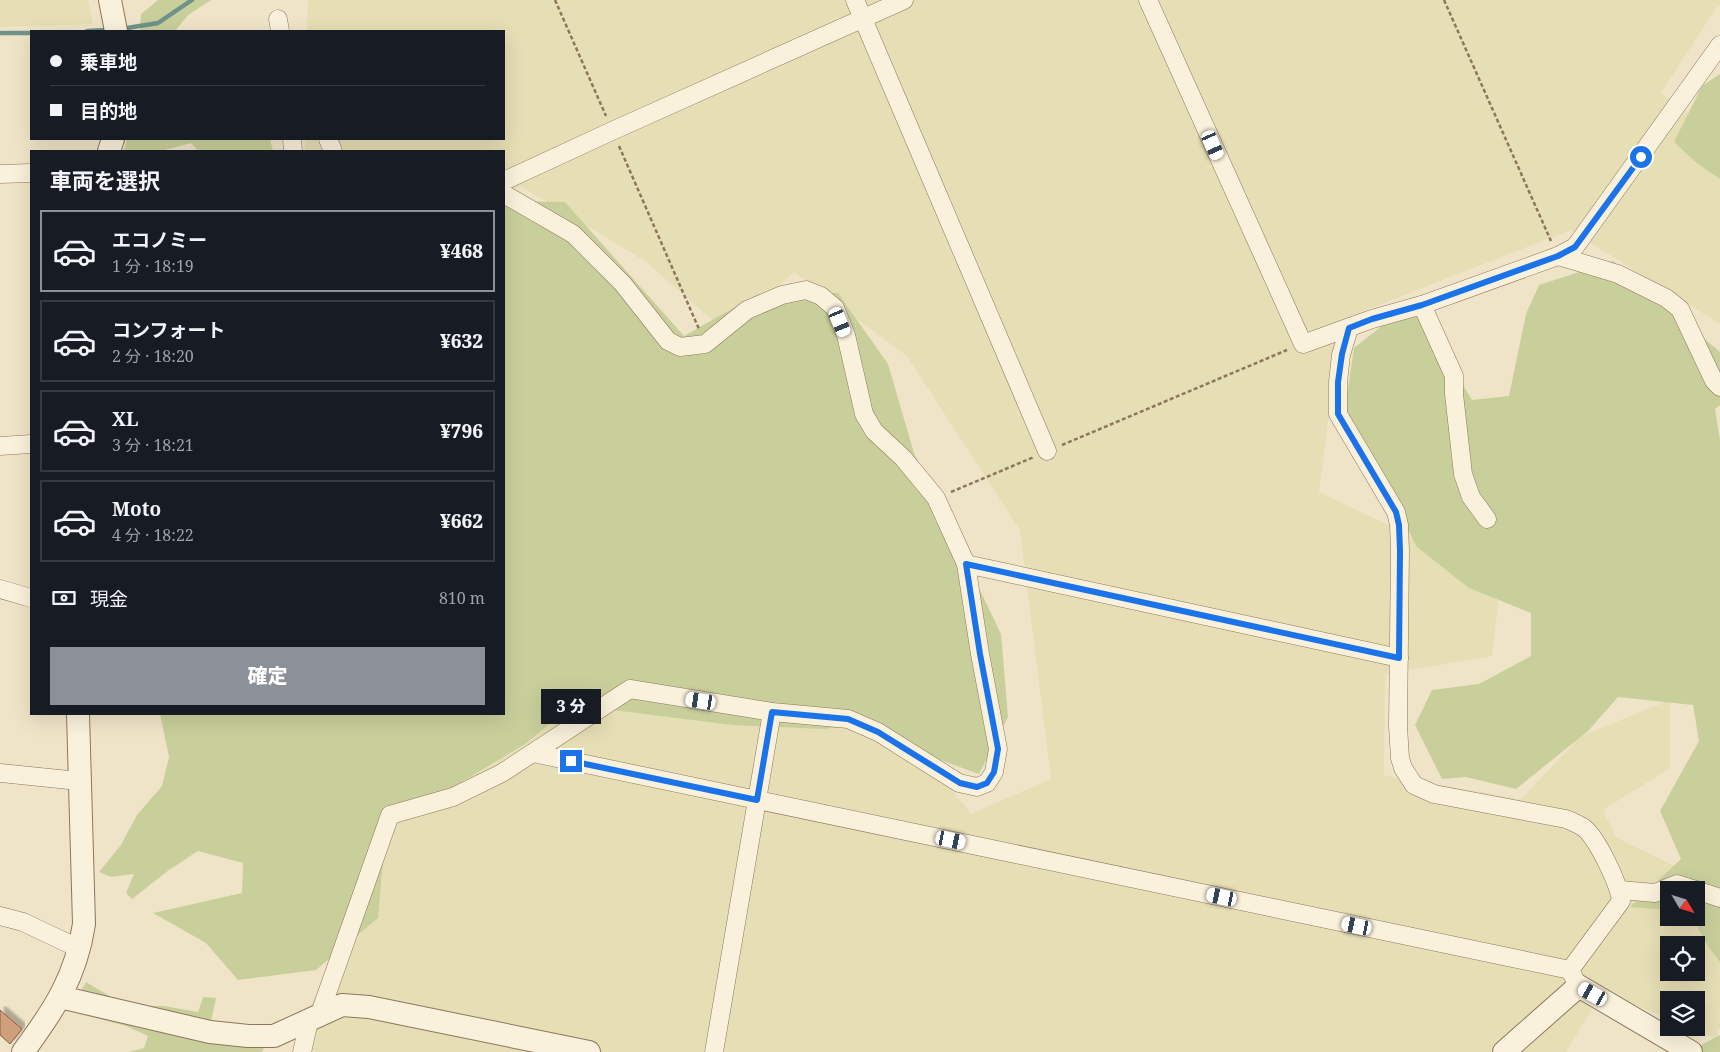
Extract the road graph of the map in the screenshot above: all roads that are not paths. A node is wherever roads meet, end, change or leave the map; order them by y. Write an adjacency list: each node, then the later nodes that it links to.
1 (855, 0): 4 (street)
2 (904, 0): 4 (street)
3 (1148, 0): 12 (street)
4 (863, 18): 8 (street); 16 (street)
5 (1720, 46): 10 (street)
6 (0, 174): 7 (street)
7 (30, 174)
8 (505, 181)
9 (505, 195): 18 (street)
10 (1558, 256): 11 (street); 13 (street)
11 (1422, 305): 12 (street); 17 (street)
12 (1349, 328): 21 (street)
13 (1720, 387)
14 (30, 444): 15 (street)
15 (0, 446)
16 (1047, 452)
17 (1487, 519)
18 (966, 564): 21 (street); 22 (street)
19 (0, 589): 20 (street)
20 (30, 598)
21 (1399, 658): 28 (street)
22 (772, 712): 24 (street); 27 (street)
23 (78, 715): 26 (street)
24 (533, 753): 27 (street); 36 (street)
25 (0, 773): 26 (street)
26 (79, 781): 33 (street)
27 (757, 800): 34 (street); 40 (street)
28 (1620, 890): 29 (street); 34 (street)
29 (1660, 891)
30 (1705, 893): 31 (street)
31 (1720, 898)
32 (0, 916): 33 (street)
33 (80, 949): 35 (street)
34 (1574, 978): 41 (street); 42 (street)
35 (60, 997): 36 (street); 37 (street)
36 (314, 1018): 38 (street); 39 (street)
37 (23, 1052)
38 (302, 1052)
39 (589, 1052)
40 (714, 1052)
41 (1504, 1052)
42 (1691, 1052)

